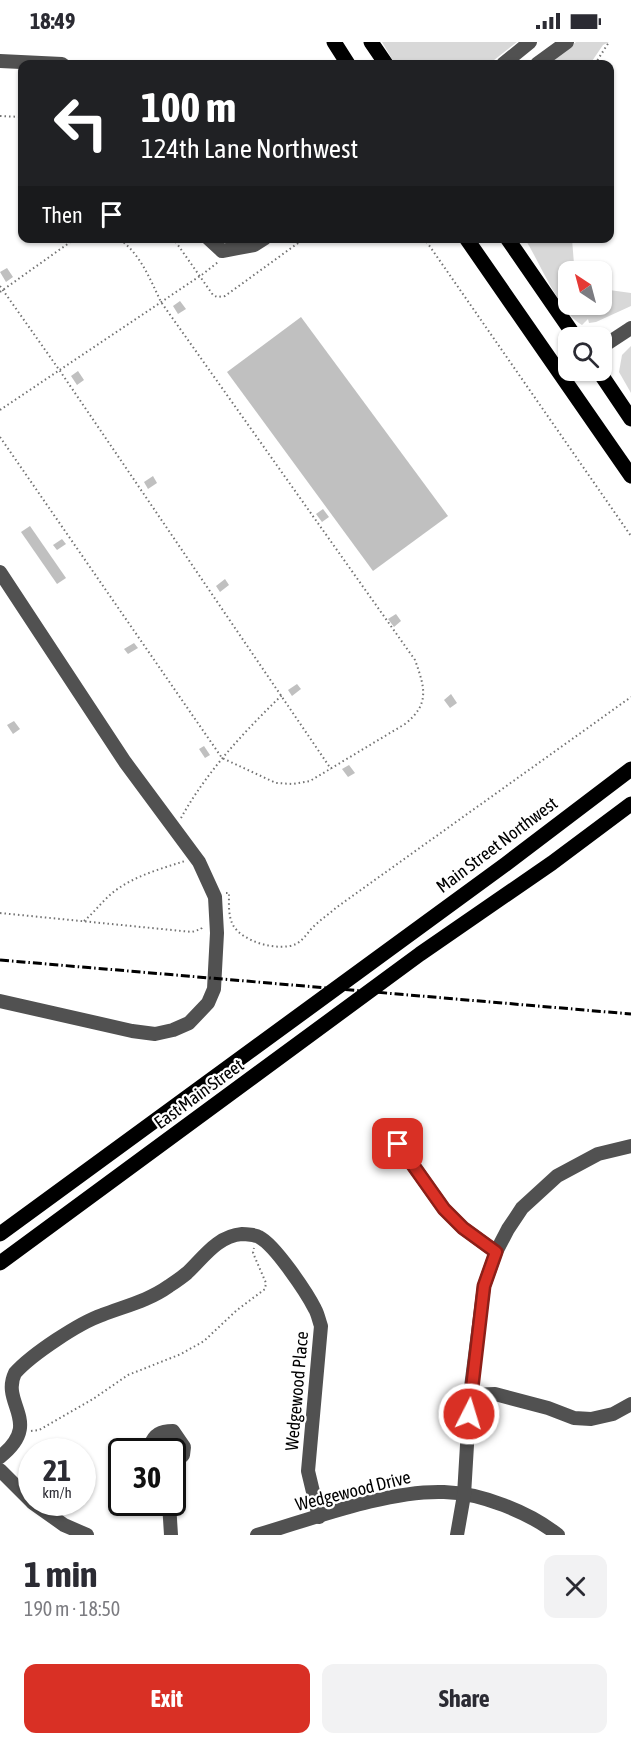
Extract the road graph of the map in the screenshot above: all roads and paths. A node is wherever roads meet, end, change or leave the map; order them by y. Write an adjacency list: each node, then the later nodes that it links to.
1 (334, 42): 6 (main road)
2 (371, 42): 7 (main road)
3 (530, 42): 8 (street)
4 (567, 42): 9 (street)
5 (609, 42): 10 (path)
6 (345, 60)
7 (383, 60)
8 (508, 60)
9 (542, 60)
10 (598, 60)
11 (0, 61): 12 (street)
12 (18, 61)
13 (0, 116): 14 (path)
14 (18, 117)
15 (69, 243): 27 (path)
16 (126, 243): 29 (path)
17 (176, 243): 25 (path)
18 (213, 243): 24 (street)
19 (257, 243): 24 (street)
20 (298, 243): 25 (path)
21 (427, 243): 41 (path)
22 (470, 243): 33 (main road)
23 (510, 243): 30 (main road)
24 (222, 251): 25 (path)
25 (199, 276): 29 (path)
26 (0, 286): 27 (path)
27 (4, 290): 28 (path); 34 (path)
28 (0, 292)
29 (161, 302): 34 (path); 46 (path)
30 (568, 327)
31 (631, 328): 32 (street)
32 (612, 340)
33 (558, 365)
34 (60, 371): 37 (path); 43 (path)
35 (569, 381): 40 (main road)
36 (605, 381): 38 (main road)
37 (0, 410)
38 (631, 419)
39 (0, 437): 45 (path)
40 (631, 476)
41 (631, 536)
42 (0, 572): 49 (street)
43 (282, 695): 45 (path); 46 (path)
44 (631, 697): 51 (path)
45 (222, 758): 46 (path); 49 (path)
46 (331, 769)
47 (631, 769): 55 (main road, Main Street Northwest)
48 (631, 804): 62 (main road, East Main Street)
49 (177, 832): 50 (street)
50 (196, 858): 51 (street); 53 (path)
51 (213, 892): 56 (street)
52 (0, 913): 53 (path)
53 (84, 921): 54 (path)
54 (206, 922)
55 (386, 952): 59 (main road, East Main Street)
56 (0, 1000)
57 (398, 1144): 61 (street)
58 (631, 1146): 61 (street)
59 (0, 1234)
60 (259, 1237): 65 (path); 65 (street); 74 (street, Wedgewood Place)
61 (496, 1252): 63 (street)
62 (0, 1263)
63 (470, 1395): 64 (street); 71 (street)
64 (631, 1404)
65 (19, 1432): 68 (street)
66 (154, 1438): 67 (street)
67 (177, 1438)
68 (0, 1457)
69 (0, 1470): 70 (street)
70 (18, 1488)
71 (464, 1494): 74 (street, Wedgewood Drive); 79 (street); 80 (street, Wedgewood Drive)
72 (46, 1516): 75 (street)
73 (170, 1516): 77 (street)
74 (319, 1517): 78 (street, Wedgewood Drive)
75 (61, 1530): 76 (street)
76 (82, 1534)
77 (171, 1535)
78 (257, 1535)
79 (457, 1535)
80 (558, 1535)

